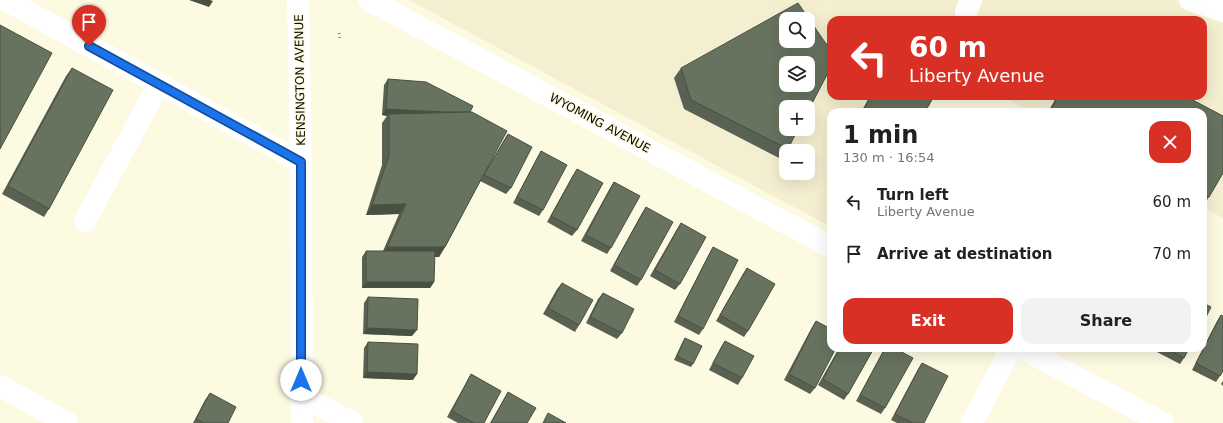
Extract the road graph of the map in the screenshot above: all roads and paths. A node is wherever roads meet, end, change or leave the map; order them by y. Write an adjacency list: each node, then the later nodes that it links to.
1 (6, 0): 8 (street)
2 (298, 0): 9 (street, KENSINGTON AVENUE)
3 (369, 0): 11 (street, WYOMING AVENUE)
4 (1190, 0): 5 (street)
5 (1223, 11)
6 (339, 33): 7 (path)
7 (340, 40)
8 (159, 84): 9 (street); 10 (street)
9 (301, 162): 15 (street, KENSINGTON AVENUE)
10 (85, 220)
11 (827, 245)
12 (1010, 352): 19 (street)
13 (1029, 352): 20 (street)
14 (0, 386): 16 (street)
15 (301, 396): 17 (street, KENSINGTON AVENUE); 18 (street)
16 (67, 423)
17 (302, 423)
18 (353, 423)
19 (972, 423)
20 (1163, 423)

